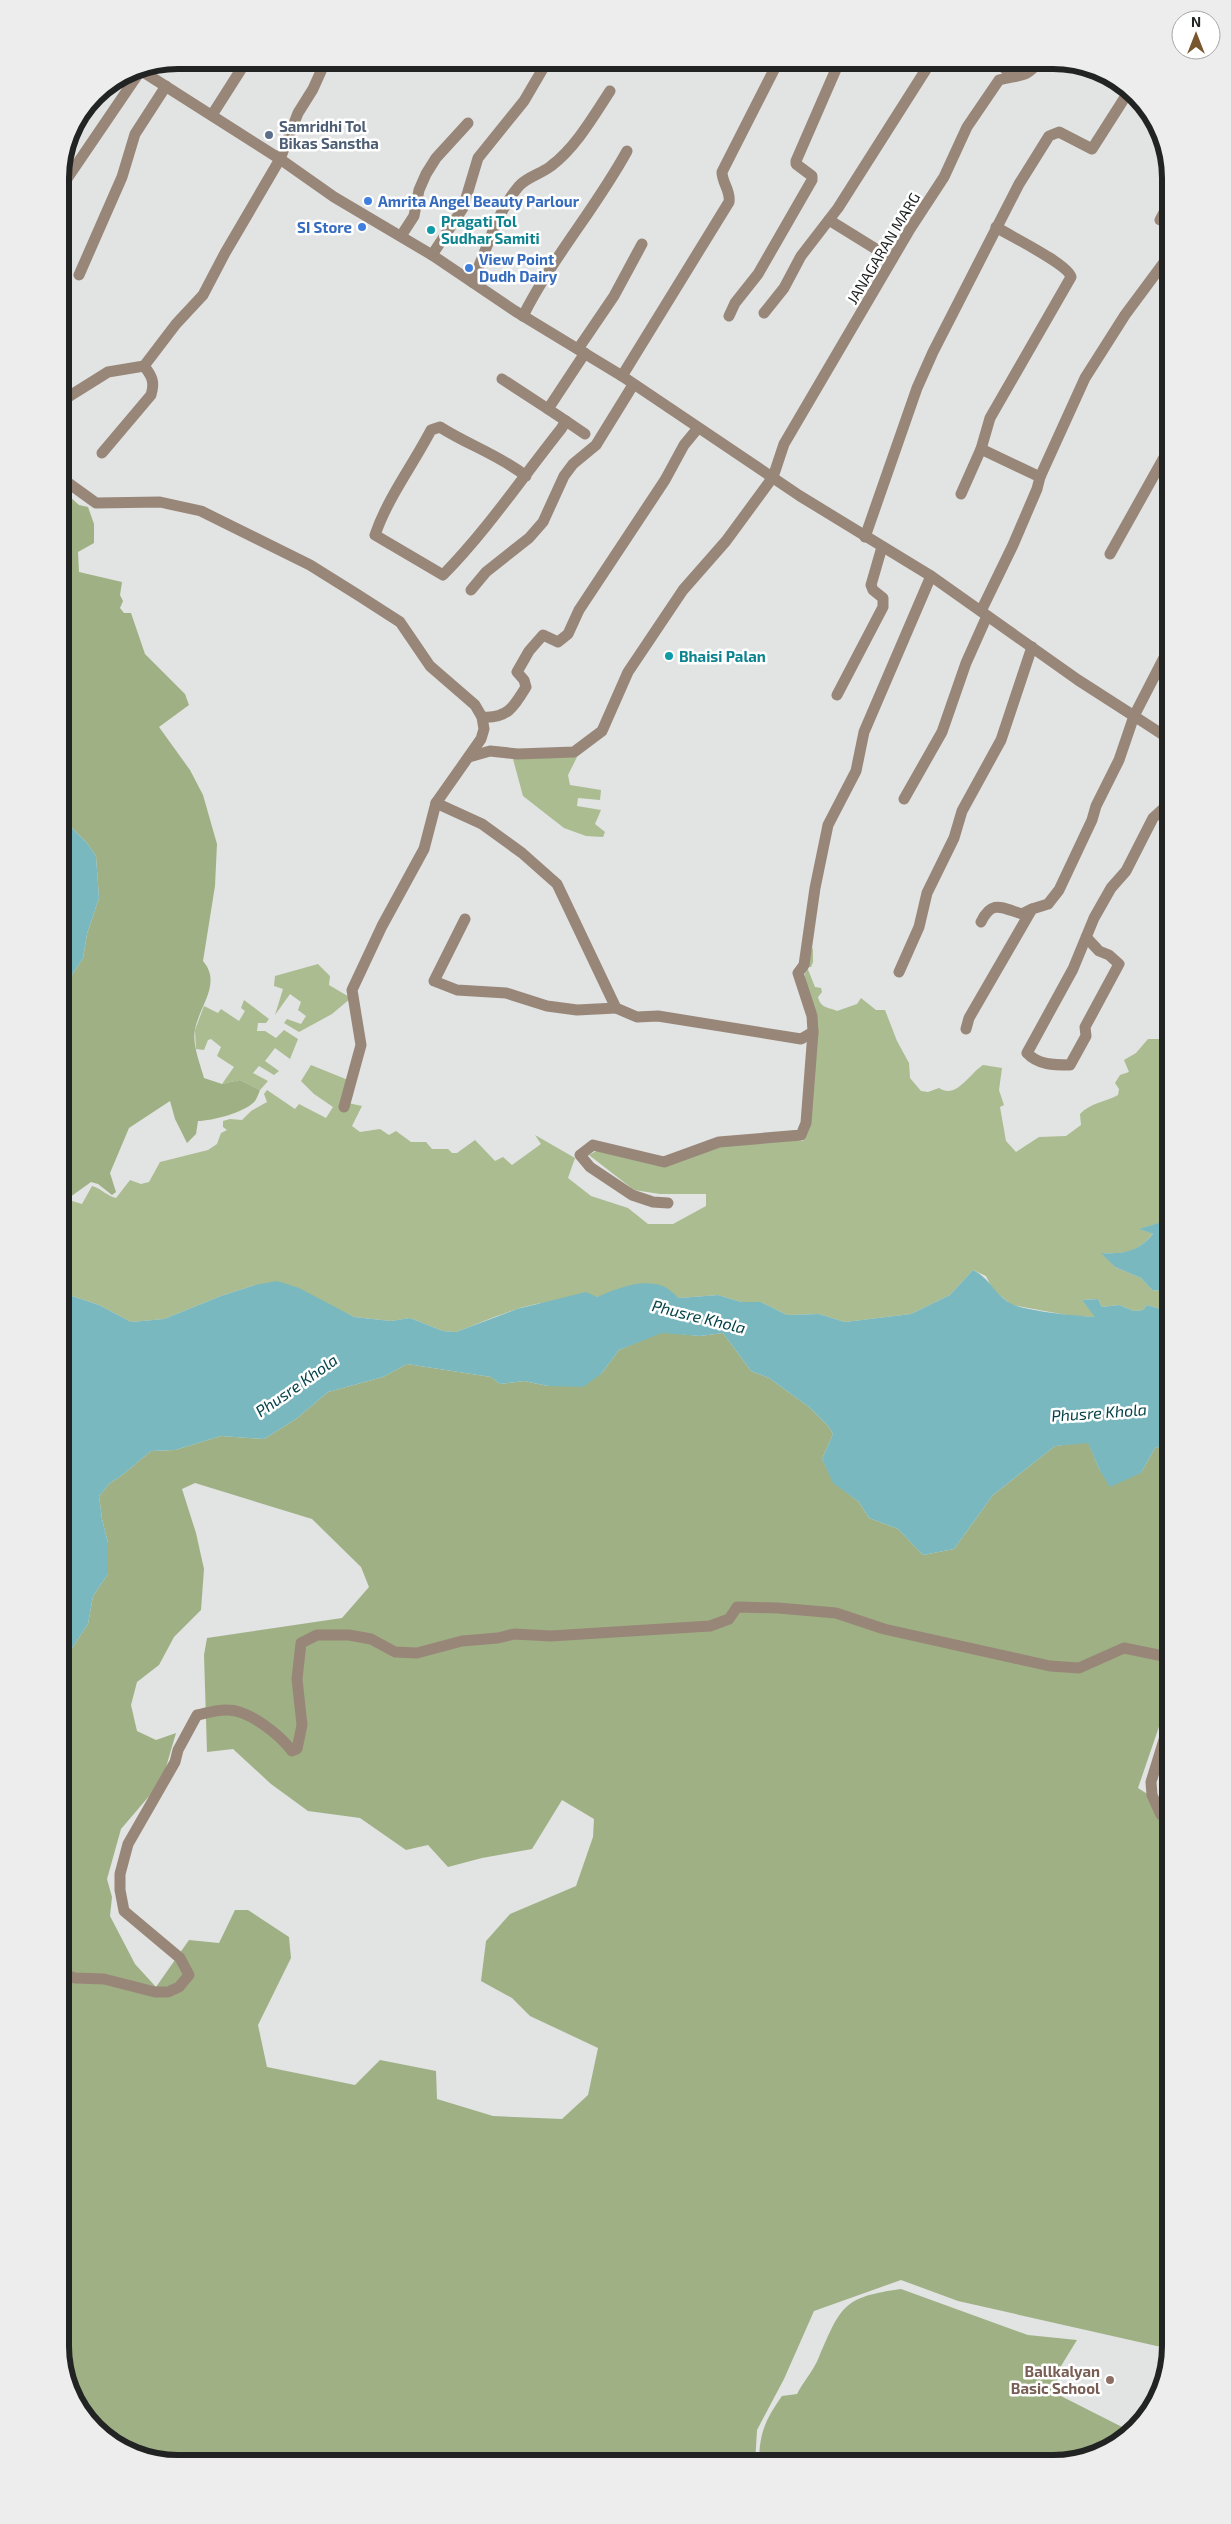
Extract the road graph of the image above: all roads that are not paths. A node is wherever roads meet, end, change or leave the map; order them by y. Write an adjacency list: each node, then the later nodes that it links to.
1 (241, 69): 15 (street)
2 (322, 69): 18 (street)
3 (543, 69): 26 (street)
4 (774, 69): 36 (street)
5 (836, 69): 33 (street)
6 (926, 69): 21 (street)
7 (1005, 69): 10 (street)
8 (1034, 69): 10 (street, JANAGARAN MARG)
9 (147, 73): 12 (street)
10 (1013, 76): 27 (street, JANAGARAN MARG)
11 (133, 79): 19 (street)
12 (166, 86): 15 (street); 29 (street)
13 (610, 91): 30 (street)
14 (1126, 97): 23 (street)
15 (212, 115): 18 (street)
16 (468, 123): 24 (street)
17 (627, 151): 32 (street)
18 (280, 159): 24 (street); 35 (street)
19 (69, 175)
20 (1162, 216): 22 (street)
21 (829, 220): 27 (street); 31 (street)
22 (1160, 220)
23 (996, 227): 44 (street); 52 (street)
24 (401, 236): 26 (street)
25 (642, 244): 34 (street)
26 (432, 255): 30 (street)
27 (892, 259): 48 (street, JANAGARAN MARG)
28 (1162, 265): 49 (street)
29 (79, 275)
30 (472, 282): 32 (street)
31 (764, 313)
32 (523, 316): 34 (street)
33 (728, 316)
34 (581, 351): 36 (street); 40 (street)
35 (144, 366): 39 (street); 45 (street)
36 (622, 376): 38 (street)
37 (502, 379): 40 (street)
38 (633, 385): 42 (street); 56 (street)
39 (69, 396)
40 (548, 409): 41 (street)
41 (566, 421): 43 (street); 47 (street)
42 (698, 428): 48 (street); 62 (street)
43 (585, 434)
44 (981, 449): 49 (street); 51 (street)
45 (102, 454)
46 (1162, 461): 54 (street)
47 (526, 476): 47 (street)
48 (773, 477): 52 (street); 64 (street, JANAGARAN MARG)
49 (1040, 477): 57 (street)
50 (69, 484): 62 (street)
51 (962, 494)
52 (865, 537): 53 (street)
53 (882, 547): 55 (street); 60 (street)
54 (1110, 554)
55 (931, 576): 57 (street); 75 (street)
56 (472, 590)
57 (984, 614): 58 (street); 65 (street)
58 (1032, 647): 61 (street); 72 (street)
59 (1162, 662): 61 (street)
60 (837, 695)
61 (1134, 716): 63 (street); 68 (street)
62 (482, 717): 64 (street)
63 (1162, 734)
64 (469, 757): 66 (street)
65 (904, 800)
66 (436, 803): 73 (street); 76 (street)
67 (1162, 810): 71 (street)
68 (1032, 909): 70 (street); 74 (street)
69 (465, 919): 73 (street)
70 (981, 922)
71 (1086, 937): 71 (street)
72 (899, 972)
73 (616, 1008): 75 (street)
74 (966, 1029)
75 (813, 1032): 77 (street)
76 (344, 1107)
77 (668, 1203)
78 (1162, 1656): 81 (street)
79 (1162, 1745): 80 (street)
80 (1162, 1814)
81 (69, 1976)

